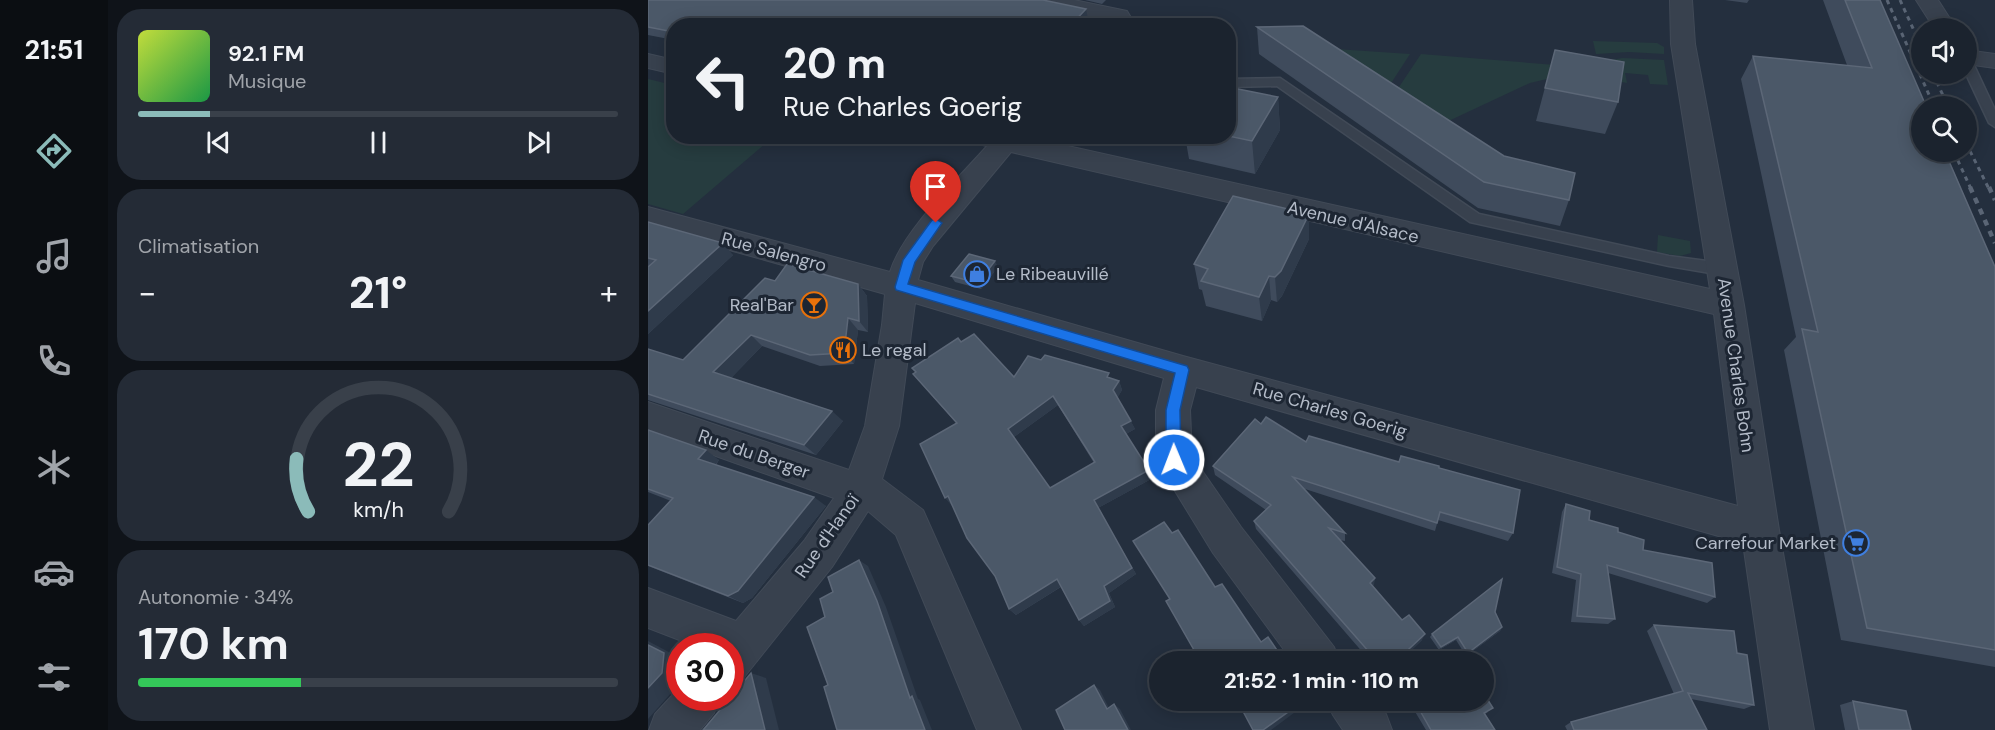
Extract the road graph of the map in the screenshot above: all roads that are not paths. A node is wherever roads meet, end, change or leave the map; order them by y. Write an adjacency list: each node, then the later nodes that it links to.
1 (1043, 0): 4 (street)
2 (1681, 0): 16 (street, Avenue Charles Bohn)
3 (1927, 0): 5 (street)
4 (1120, 14)
5 (1939, 18)
6 (1977, 59): 8 (street)
7 (648, 61): 9 (street)
8 (1995, 61)
9 (666, 65)
10 (1236, 83): 16 (lane)
11 (1977, 84): 12 (lane)
12 (1995, 123)
13 (1005, 144): 17 (street, Rue d'Hanoï)
14 (1025, 144): 18 (street, Avenue d'Alsace)
15 (648, 217): 17 (street, Rue Salengro)
16 (1722, 269): 18 (street, Avenue Charles Bohn)
17 (901, 287): 19 (street, Rue Charles Goerig); 21 (street, Rue d'Hanoï)
18 (1728, 305): 22 (street, Avenue Charles Bohn)
19 (1183, 370): 22 (street, Rue Charles Goerig); 26 (street)
20 (648, 417): 21 (street, Rue du Berger)
21 (860, 491): 25 (street, Rue d'Hanoï); 30 (street, Rue du Berger)
22 (1760, 530): 32 (street, Avenue Charles Bohn)
23 (648, 608): 24 (street)
24 (697, 633)
25 (744, 644)
26 (1311, 651)
27 (688, 711): 29 (street)
28 (1356, 711): 31 (street)
29 (671, 730)
30 (999, 730)
31 (1370, 730)
32 (1792, 730)

